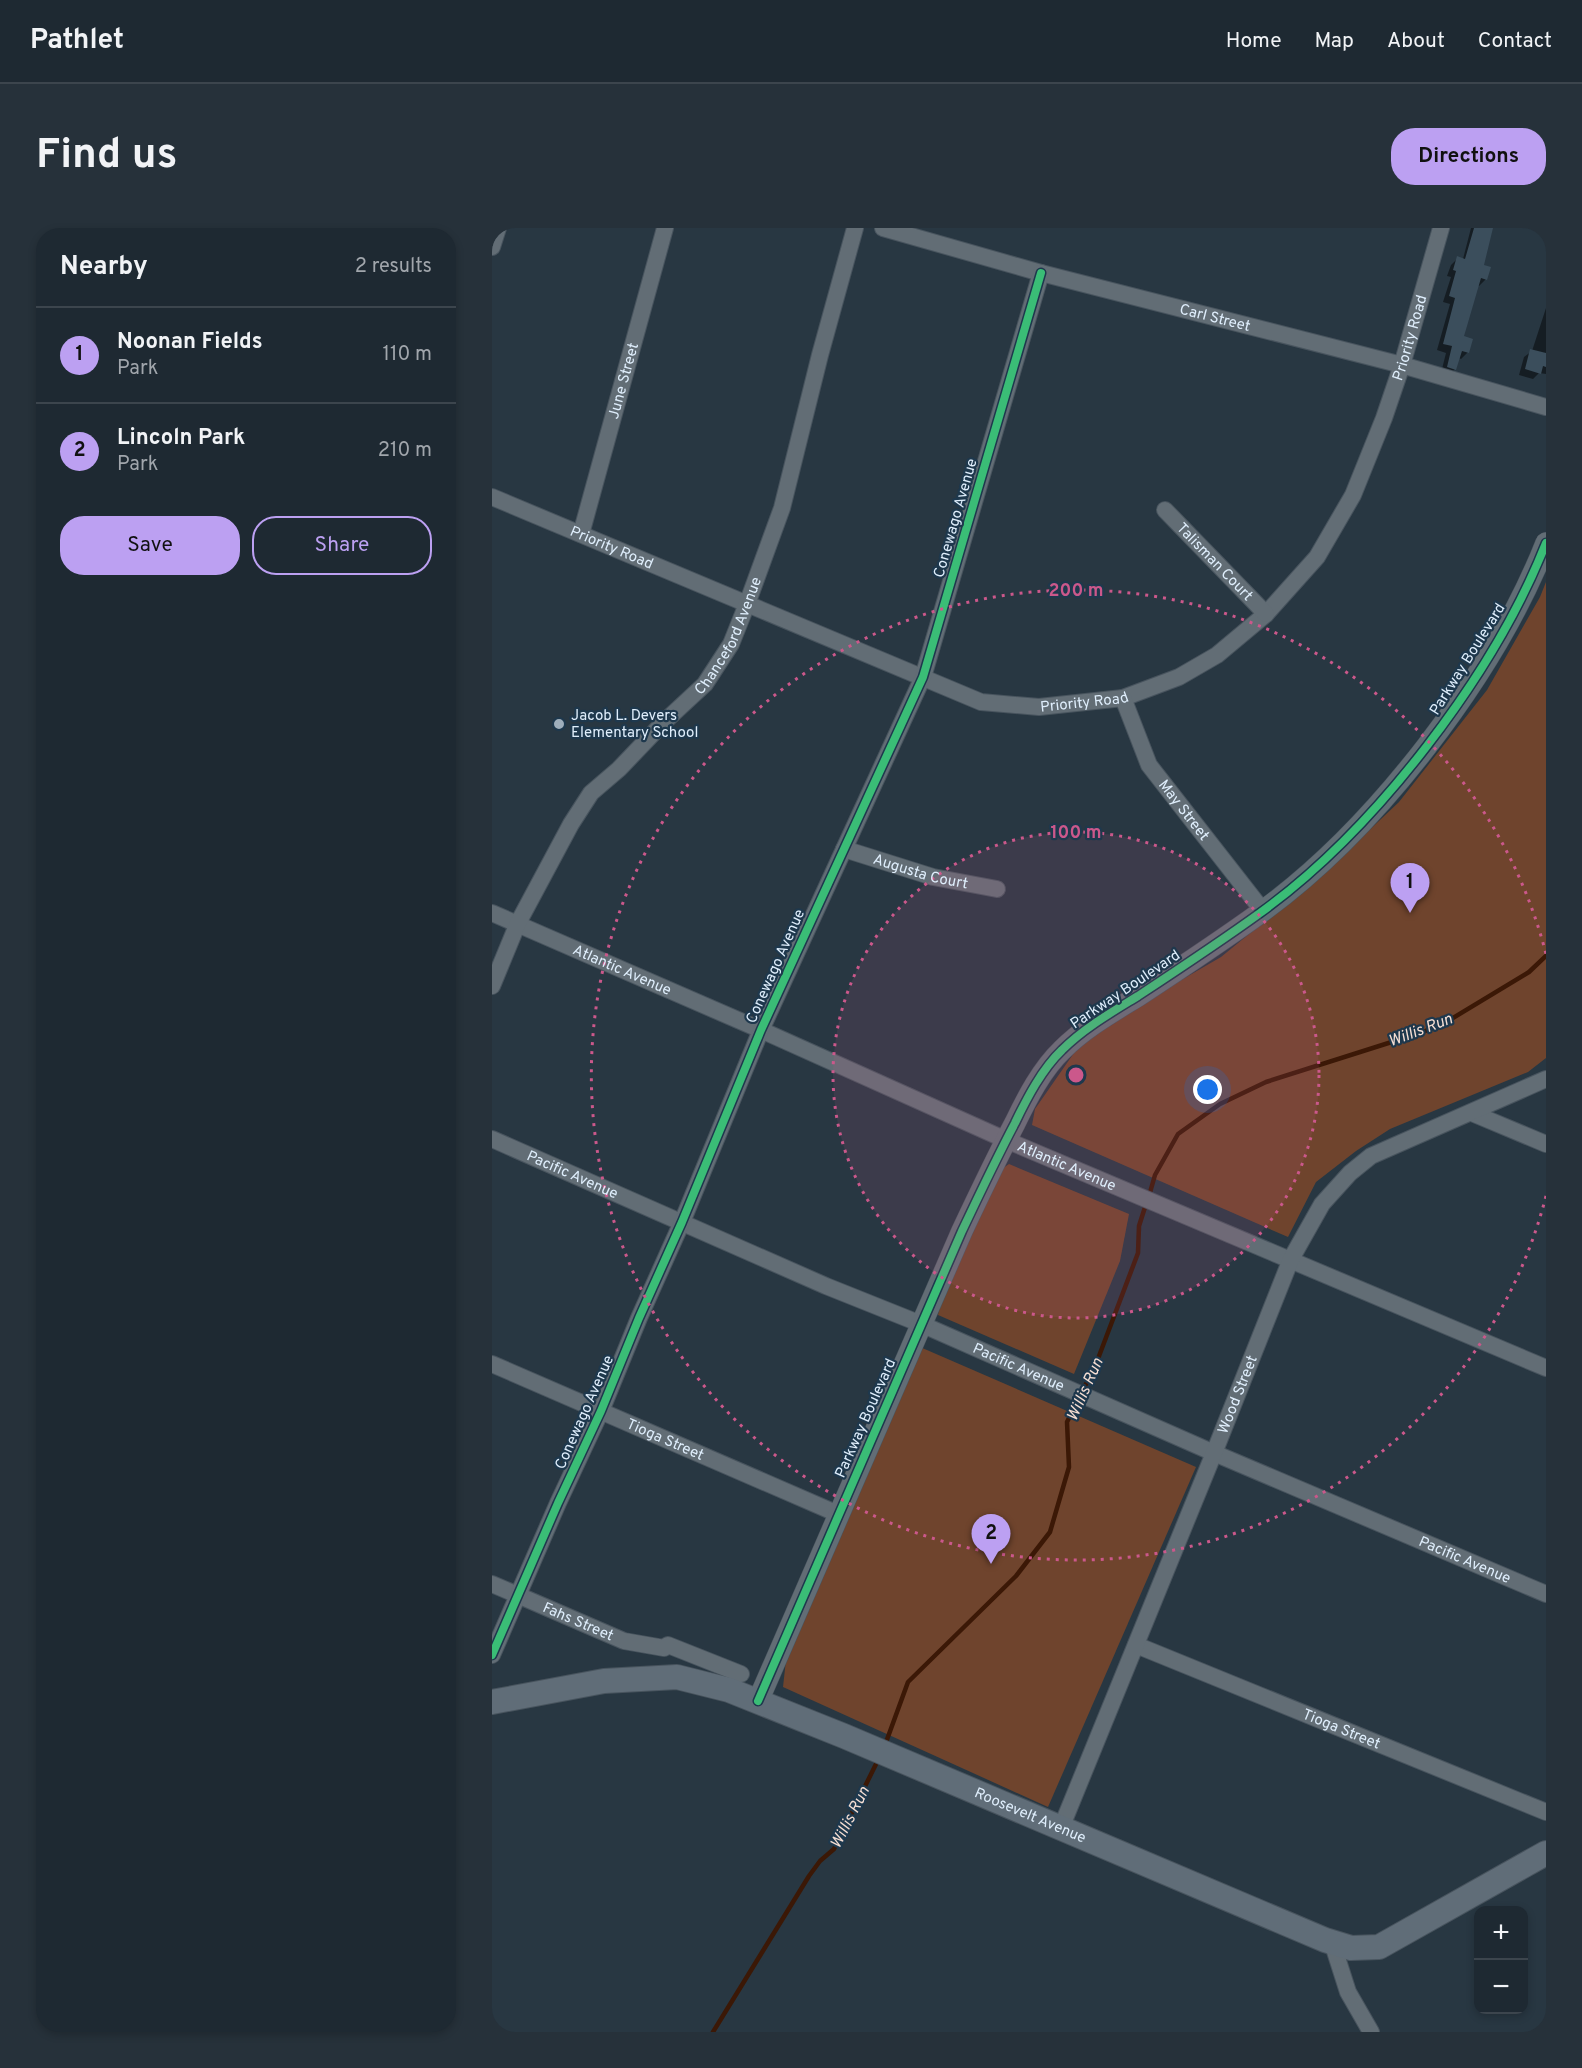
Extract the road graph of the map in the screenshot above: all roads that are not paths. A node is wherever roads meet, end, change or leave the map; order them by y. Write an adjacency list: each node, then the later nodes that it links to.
1 (498, 228): 6 (street)
2 (666, 228): 12 (street, June Street)
3 (855, 228): 14 (street, Chanceford Avenue)
4 (884, 228): 7 (street, Carl Street)
5 (1441, 228): 8 (street, Priority Road)
6 (492, 247)
7 (1041, 273): 8 (street, Carl Street); 16 (street, Conewago Avenue)
8 (1402, 365): 9 (street, Carl Street); 15 (street, Priority Road)
9 (1546, 407)
10 (492, 497): 12 (street, Priority Road)
11 (1166, 510): 15 (street, Talisman Court)
12 (581, 534): 14 (street, Priority Road)
13 (1546, 543): 20 (street, Parkway Boulevard)
14 (747, 604): 16 (street, Priority Road); 22 (street, Chanceford Avenue)
15 (1266, 614): 17 (street, Priority Road)
16 (923, 677): 17 (street, Priority Road); 18 (street, Conewago Avenue)
17 (1124, 698): 20 (street, May Street)
18 (844, 849): 19 (street, Augusta Court); 24 (street, Conewago Avenue)
19 (998, 889)
20 (1263, 910): 28 (street, Parkway Boulevard)
21 (492, 913): 22 (street, Atlantic Avenue)
22 (518, 923): 23 (street, Chanceford Avenue); 24 (street, Atlantic Avenue)
23 (492, 986)
24 (761, 1030): 28 (street, Atlantic Avenue); 30 (street, Conewago Avenue)
25 (1546, 1079): 26 (street, Wood Street)
26 (1472, 1113): 29 (street); 31 (street, Wood Street)
27 (492, 1139): 30 (street, Pacific Avenue)
28 (1006, 1140): 31 (street, Atlantic Avenue); 32 (street, Parkway Boulevard)
29 (1546, 1144)
30 (682, 1222): 32 (street, Pacific Avenue); 35 (street, Conewago Avenue)
31 (1291, 1259): 34 (street, Atlantic Avenue); 36 (street, Wood Street)
32 (921, 1324): 36 (street, Pacific Avenue); 37 (street, Parkway Boulevard)
33 (492, 1364): 35 (street, Tioga Street)
34 (1546, 1368)
35 (601, 1411): 37 (street, Tioga Street); 40 (street, Conewago Avenue)
36 (1215, 1453): 39 (street, Pacific Avenue); 41 (street, Wood Street)
37 (838, 1514): 44 (street, Parkway Boulevard)
38 (492, 1584): 40 (street, Fahs Street)
39 (1546, 1594)
40 (518, 1595): 42 (street, Conewago Avenue); 43 (street, Fahs Street)
41 (1136, 1645): 46 (street, Tioga Street); 47 (street, Wood Street)
42 (492, 1655)
43 (741, 1674)
44 (758, 1701): 45 (main road, Roosevelt Avenue); 47 (main road, Roosevelt Avenue)
45 (492, 1702)
46 (1546, 1812)
47 (1061, 1828): 49 (main road, Roosevelt Avenue)
48 (1546, 1853): 49 (main road, Roosevelt Avenue)
49 (1332, 1942): 50 (street)
50 (1371, 2032)

